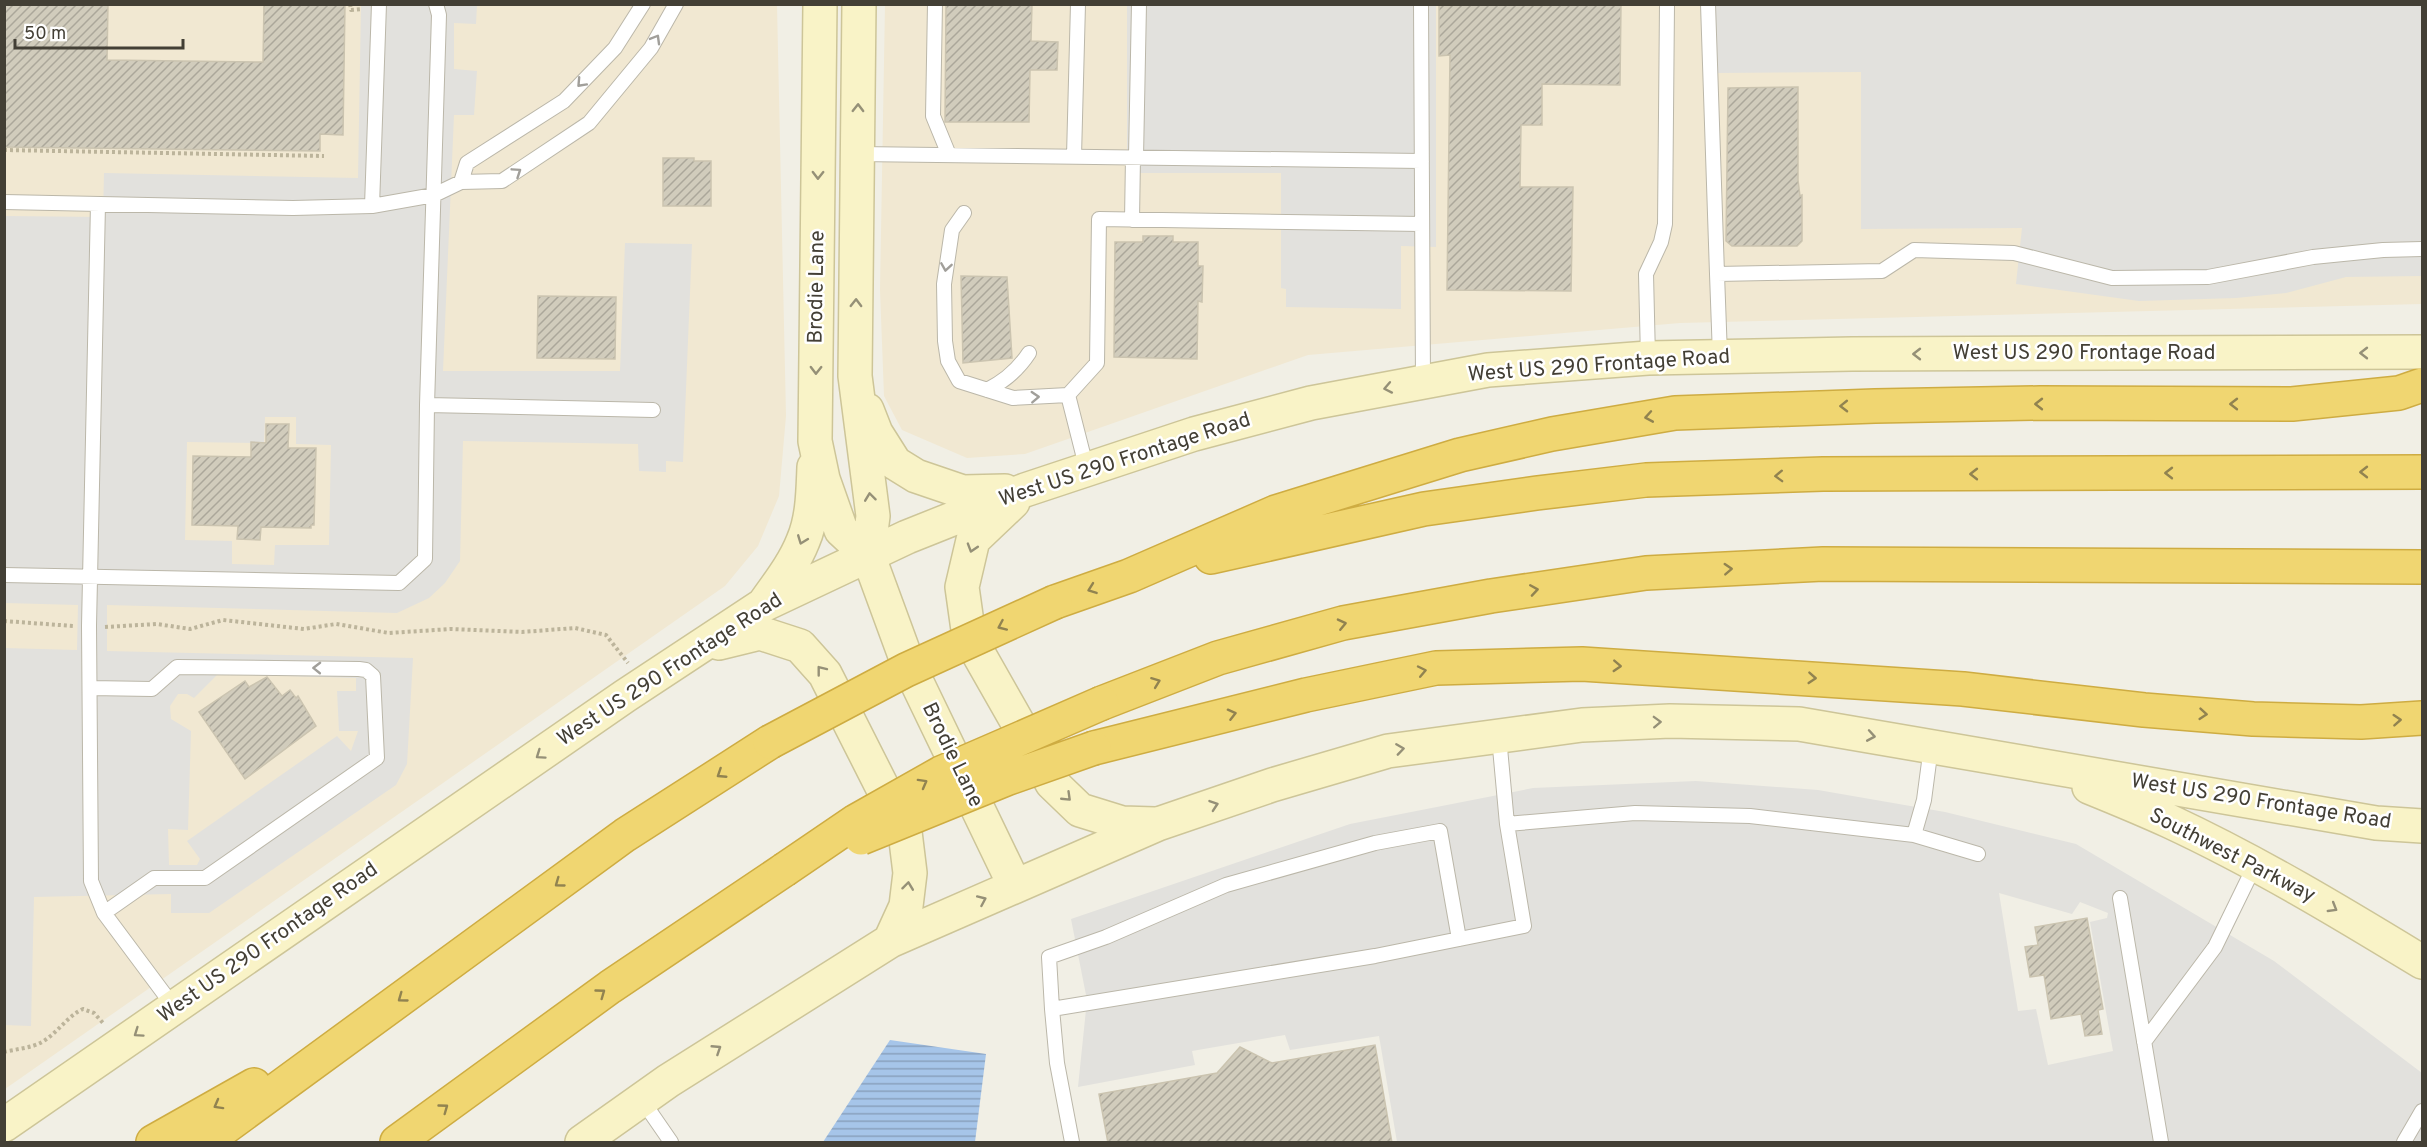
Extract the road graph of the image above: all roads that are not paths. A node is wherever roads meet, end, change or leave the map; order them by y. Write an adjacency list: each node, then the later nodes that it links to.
1 (379, 4): 22 (lane)
2 (436, 4): 19 (lane)
3 (643, 4): 18 (lane, one-way to 18)
4 (676, 4): 18 (lane, one-way to 4)
5 (820, 4): 39 (main road, Brodie Lane, one-way to 39)
6 (859, 4): 13 (main road, Brodie Lane, one-way to 6)
7 (935, 4): 14 (lane)
8 (1078, 4): 15 (lane)
9 (1139, 4): 16 (lane)
10 (1421, 4): 17 (lane)
11 (1667, 4): 31 (lane)
12 (1708, 4): 27 (lane)
13 (858, 154): 14 (lane); 32 (main road, Brodie Lane, one-way to 13)
14 (949, 155): 15 (lane)
15 (1074, 156): 16 (lane)
16 (1134, 157): 17 (lane); 24 (lane)
17 (1422, 161): 25 (lane)
18 (461, 182): 19 (lane)
19 (434, 195): 22 (lane); 37 (lane)
20 (4, 202): 21 (lane)
21 (98, 204): 22 (lane); 47 (lane)
22 (372, 206)
23 (963, 213): 35 (lane, one-way to 35)
24 (1132, 220): 25 (lane); 36 (lane)
25 (1422, 224): 33 (lane)
26 (2422, 249): 27 (lane)
27 (1717, 274): 30 (lane)
28 (2422, 352): 30 (main road, West US 290 Frontage Road, one-way to 30)
29 (1029, 353): 35 (lane)
30 (1720, 357): 31 (main road, West US 290 Frontage Road)
31 (1648, 358): 33 (main road, West US 290 Frontage Road)
32 (855, 376): 42 (main road); 43 (main road, Brodie Lane, one-way to 32)
33 (1423, 382): 40 (main road, West US 290 Frontage Road, one-way to 40)
34 (2422, 385): 46 (highway, one-way to 46)
35 (987, 390): 36 (lane, one-way to 36)
36 (1068, 395): 40 (lane)
37 (427, 405): 38 (lane); 47 (lane)
38 (653, 410)
39 (815, 441): 43 (main road, Brodie Lane); 48 (main road, one-way to 48)
40 (1087, 470): 42 (main road, West US 290 Frontage Road)
41 (2422, 472): 46 (highway, one-way to 46)
42 (1024, 490): 43 (main road, West US 290 Frontage Road); 55 (main road, one-way to 55)
43 (867, 555): 48 (main road, West US 290 Frontage Road); 62 (main road, Brodie Lane)
44 (2422, 567): 61 (highway, one-way to 44, bridge)
45 (4, 575): 47 (lane)
46 (1129, 576): 70 (highway, one-way to 70, bridge)
47 (90, 577): 50 (lane)
48 (763, 605): 49 (main road, West US 290 Frontage Road)
49 (697, 648): 66 (main road, one-way to 49); 68 (main road, West US 290 Frontage Road, one-way to 68)
50 (90, 688): 64 (lane); 64 (lane, one-way to 50)
51 (2422, 718): 61 (highway, one-way to 51, bridge)
52 (1499, 735): 53 (main road, West US 290 Frontage Road, one-way to 53); 55 (main road, West US 290 Frontage Road, one-way to 52); 56 (lane)
53 (1931, 747): 54 (main road, West US 290 Frontage Road); 58 (lane)
54 (2035, 764): 57 (main road, West US 290 Frontage Road); 60 (main road, Southwest Parkway)
55 (1158, 824): 62 (main road, West US 290 Frontage Road)
56 (1507, 824): 58 (lane); 65 (lane)
57 (2422, 826)
58 (1914, 835): 59 (lane)
59 (1977, 855)
60 (2255, 866): 67 (main road, Southwest Parkway, one-way to 67); 71 (lane)
61 (784, 870): 77 (highway, one-way to 61)
62 (1015, 886): 66 (main road, West US 290 Frontage Road, one-way to 62)
63 (2120, 898): 71 (lane)
64 (104, 913): 68 (lane)
65 (1459, 939): 69 (lane); 69 (lane)
66 (890, 941): 72 (main road, West US 290 Frontage Road, one-way to 66)
67 (2422, 962)
68 (174, 1007): 74 (main road, West US 290 Frontage Road, one-way to 74)
69 (1052, 1009): 80 (lane)
70 (361, 1027): 75 (highway, one-way to 75); 76 (highway)
71 (2144, 1041): 81 (lane)
72 (642, 1100): 78 (main road, West US 290 Frontage Road); 79 (lane)
73 (2422, 1111): 82 (lane)
74 (4, 1125)
75 (153, 1143)
76 (205, 1143)
77 (397, 1143)
78 (582, 1143)
79 (671, 1143)
80 (1072, 1143)
81 (2161, 1143)
82 (2404, 1143)

